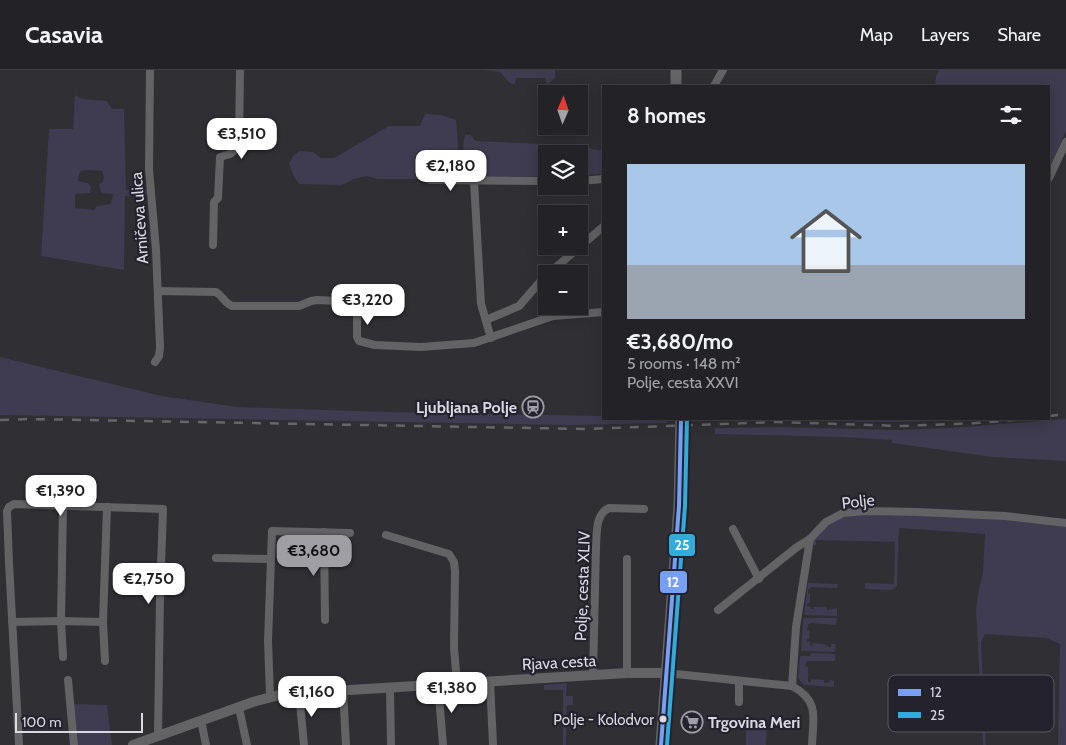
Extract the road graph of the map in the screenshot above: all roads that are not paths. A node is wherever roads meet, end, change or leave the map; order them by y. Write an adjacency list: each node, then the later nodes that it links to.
1 (150, 70): 18 (street, Arničeva ulica)
2 (240, 70): 15 (street)
3 (676, 70): 5 (main road)
4 (723, 70): 6 (street)
5 (676, 85)
6 (715, 85)
7 (1066, 142): 8 (street)
8 (1050, 176)
9 (602, 179): 11 (street)
10 (430, 180): 12 (street)
11 (588, 180)
12 (474, 181): 13 (street); 20 (street)
13 (538, 182)
14 (602, 228): 16 (street)
15 (213, 245)
16 (559, 265)
17 (538, 285): 20 (street)
18 (158, 291): 21 (street); 22 (street, Arničeva ulica)
19 (602, 312): 21 (street)
20 (486, 320): 21 (street)
21 (491, 338)
22 (155, 362)
23 (681, 420): 45 (main road)
24 (63, 505): 25 (street); 39 (street); 40 (street)
25 (107, 507): 41 (street); 60 (street)
26 (644, 509): 46 (street, Polje, cesta XLIV)
27 (1066, 523): 32 (street, Polje)
28 (733, 529): 36 (street)
29 (324, 532): 30 (street); 34 (street); 38 (street)
30 (350, 533)
31 (386, 535): 50 (street)
32 (810, 539): 36 (street, Polje); 52 (street)
33 (216, 558): 34 (street)
34 (270, 559): 56 (street)
35 (627, 559): 44 (street)
36 (759, 579): 37 (street, Polje)
37 (718, 610)
38 (325, 620)
39 (61, 621): 40 (street); 41 (street); 42 (street)
40 (12, 622): 61 (street)
41 (103, 622): 43 (street)
42 (63, 657)
43 (105, 661)
44 (627, 673): 45 (street, Rjava cesta); 46 (street, Rjava cesta)
45 (666, 673): 49 (street); 71 (main road)
46 (593, 675): 48 (street, Rjava cesta)
47 (68, 680): 62 (street)
48 (490, 681): 50 (street, Rjava cesta); 70 (street)
49 (739, 681): 52 (street); 57 (street)
50 (457, 683): 51 (street, Rjava cesta)
51 (438, 684): 53 (street, Rjava cesta); 69 (street)
52 (792, 686): 72 (street)
53 (390, 687): 54 (street, Rjava cesta); 68 (street)
54 (343, 690): 55 (street, Rjava cesta); 67 (street)
55 (299, 693): 56 (street, Rjava cesta); 66 (street)
56 (270, 697): 58 (street, Rjava cesta)
57 (739, 702)
58 (239, 708): 59 (street, Rjava cesta); 65 (street)
59 (201, 720): 60 (street, Rjava cesta); 64 (street)
60 (158, 736): 63 (street, Rjava cesta)
61 (19, 745)
62 (74, 745)
63 (133, 745)
64 (206, 745)
65 (247, 745)
66 (304, 745)
67 (346, 745)
68 (391, 745)
69 (443, 745)
70 (493, 745)
71 (661, 745)
72 (812, 745)

